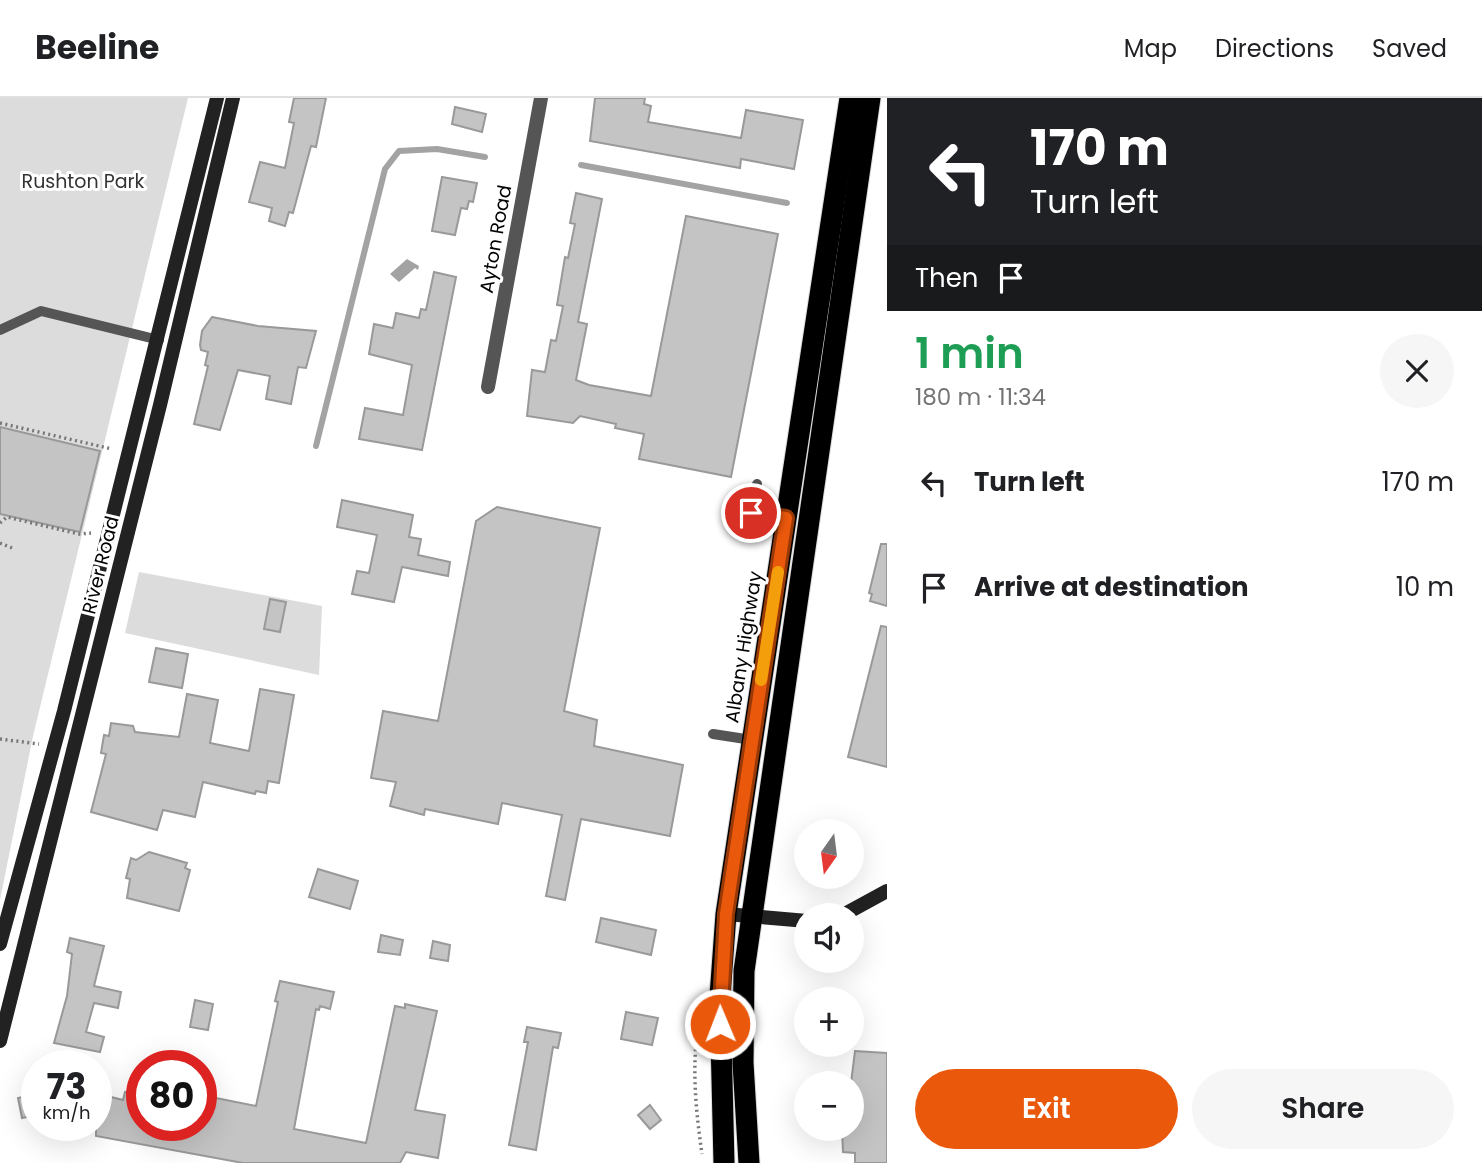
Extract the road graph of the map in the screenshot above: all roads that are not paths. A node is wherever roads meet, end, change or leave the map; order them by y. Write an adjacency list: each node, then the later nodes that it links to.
1 (217, 98): 7 (main road, River Road)
2 (233, 98): 19 (main road, River Road)
3 (541, 98): 8 (street, Ayton Road)
4 (850, 98): 10 (highway, Albany Highway)
5 (870, 98): 16 (highway)
6 (0, 330): 7 (lane)
7 (159, 340): 18 (main road, River Road)
8 (488, 387)
9 (757, 484): 10 (lane)
10 (786, 518): 12 (highway, Albany Highway)
11 (713, 734): 12 (lane)
12 (752, 740): 15 (highway, Albany Highway)
13 (887, 891): 14 (main road)
14 (864, 904)
15 (726, 914): 16 (main road); 21 (highway, Albany Highway)
16 (751, 916): 17 (main road); 22 (highway)
17 (794, 920)
18 (0, 942): 19 (main road)
19 (24, 948): 20 (main road, River Road)
20 (0, 1041)
21 (724, 1163)
22 (749, 1163)

